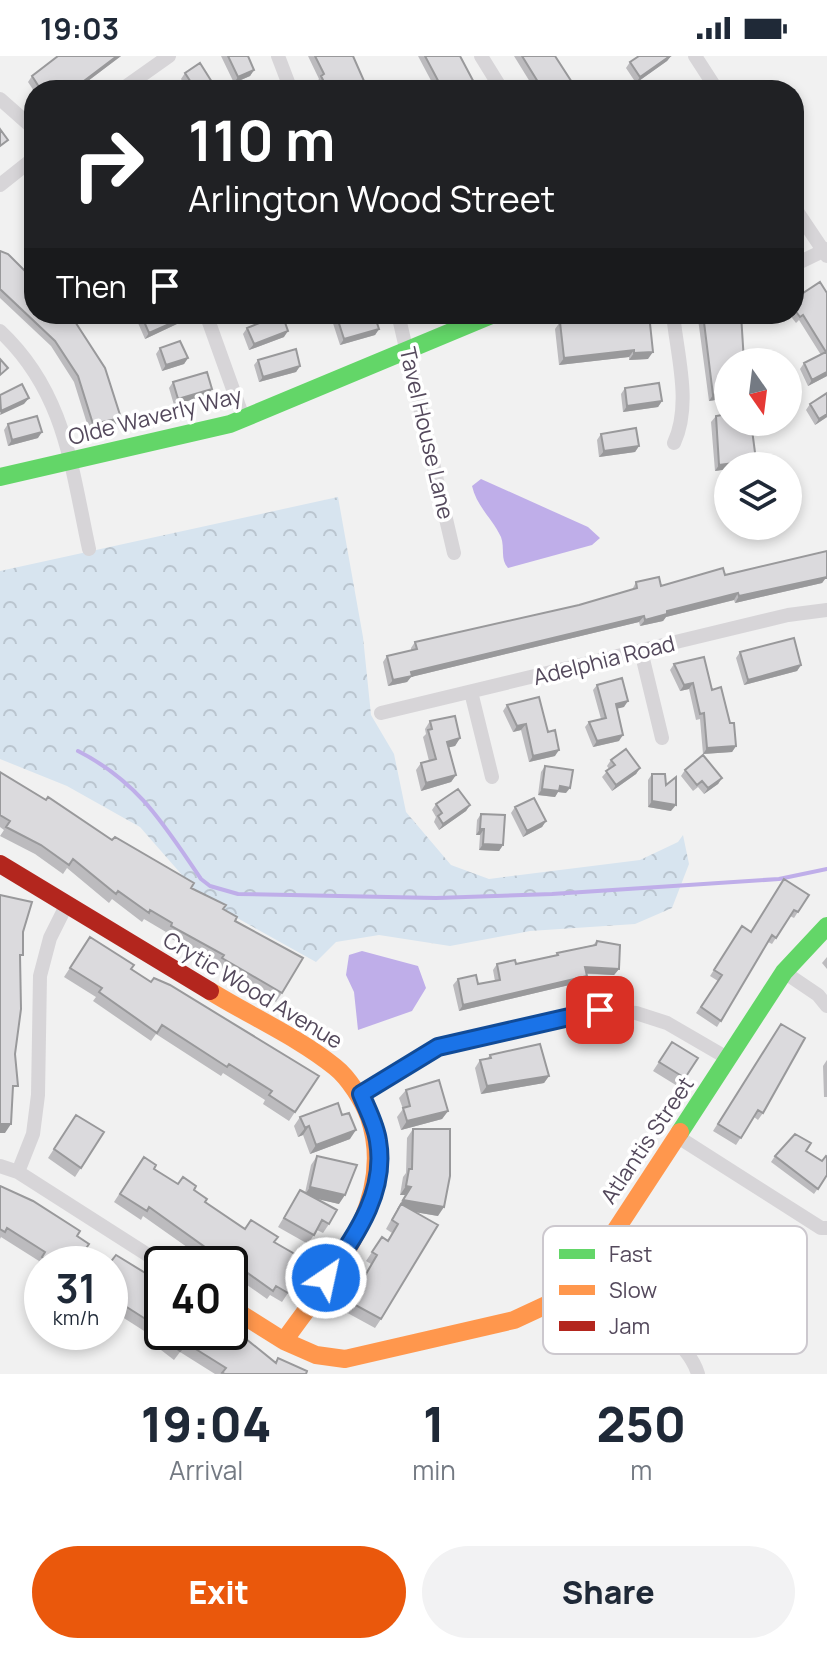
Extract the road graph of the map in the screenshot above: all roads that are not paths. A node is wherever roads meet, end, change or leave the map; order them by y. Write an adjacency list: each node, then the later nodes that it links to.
1 (169, 56): 5 (street)
2 (278, 56): 6 (street)
3 (481, 56): 7 (street)
4 (695, 56): 8 (street)
5 (135, 80)
6 (287, 80)
7 (496, 80)
8 (711, 80)
9 (0, 99): 10 (street)
10 (24, 120)
11 (24, 166): 12 (street)
12 (0, 185)
13 (804, 221): 14 (street)
14 (826, 252): 15 (street)
15 (804, 261)
16 (210, 324): 22 (street)
17 (401, 324): 21 (street, Tavel House Lane)
18 (470, 324): 21 (street, Olde Waverly Way)
19 (674, 324): 23 (street)
20 (0, 331): 24 (street)
21 (409, 349): 22 (street, Olde Waverly Way); 27 (street, Tavel House Lane)
22 (244, 420): 24 (street, Olde Waverly Way)
23 (674, 443)
24 (70, 462): 25 (street, Olde Waverly Way); 26 (street)
25 (0, 477)
26 (89, 549)
27 (454, 553)
28 (827, 610): 29 (street, Adelphia Road)
29 (641, 651): 30 (street, Adelphia Road); 32 (street)
30 (471, 692): 31 (street, Adelphia Road); 33 (street)
31 (381, 713)
32 (662, 738)
33 (492, 777)
34 (0, 864): 35 (street, Crytic Wood Avenue)
35 (66, 906): 40 (street, Crytic Wood Avenue); 43 (street)
36 (827, 926): 37 (street, Atlantis Street)
37 (784, 972): 38 (street); 39 (street, Atlantis Street)
38 (827, 1006)
39 (729, 1059): 40 (street); 41 (street, Atlantis Street)
40 (361, 1094): 49 (street, Crytic Wood Avenue)
41 (678, 1137): 44 (street, Atlantis Street); 45 (street)
42 (0, 1166): 43 (street)
43 (18, 1172): 46 (street)
44 (619, 1226)
45 (827, 1228)
46 (144, 1252)
47 (543, 1307): 49 (street, Atlantis Street)
48 (248, 1318): 49 (street, Atlantis Street)
49 (284, 1341)
50 (688, 1354): 51 (street)
51 (698, 1374)

